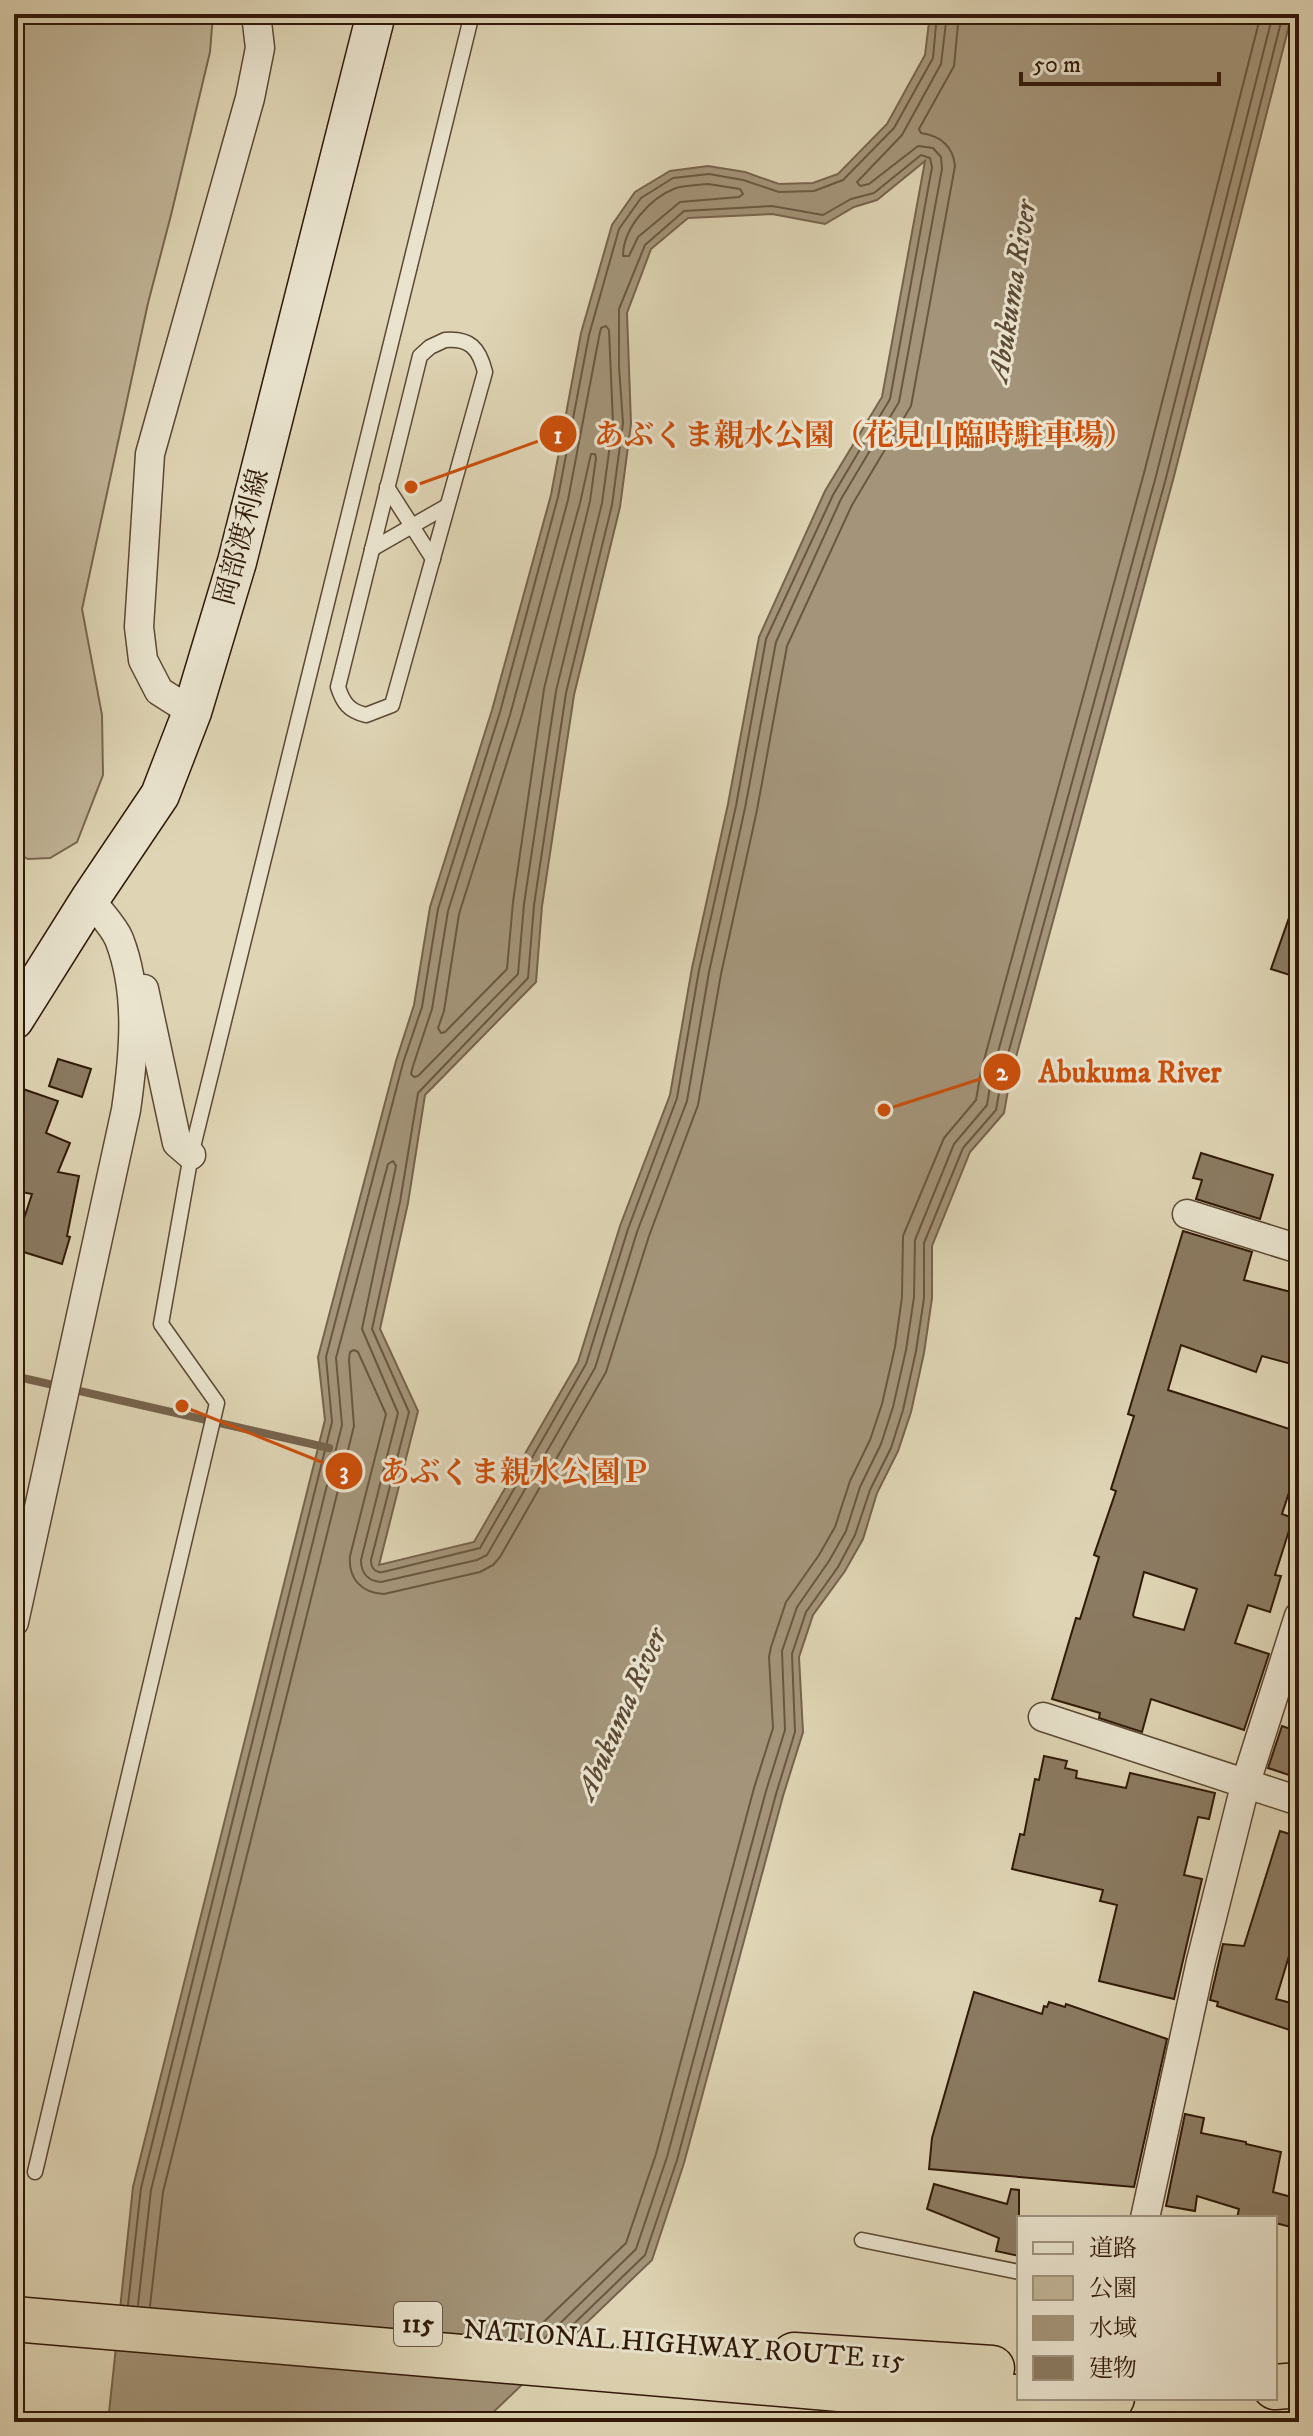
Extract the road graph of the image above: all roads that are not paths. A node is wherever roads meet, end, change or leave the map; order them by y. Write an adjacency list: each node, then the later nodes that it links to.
1 (256, 14): 9 (street)
2 (376, 14): 9 (main road, 岡部渡利線)
3 (472, 14): 13 (lane)
4 (387, 487): 5 (lane); 6 (lane); 7 (lane)
5 (447, 506): 6 (lane); 8 (lane)
6 (412, 526): 7 (lane); 8 (lane)
7 (372, 549): 8 (lane)
8 (433, 559)
9 (192, 712): 10 (main road, 岡部渡利線)
10 (90, 899): 11 (street); 12 (main road, 岡部渡利線)
11 (118, 937): 13 (street); 17 (street)
12 (14, 1020)
13 (191, 1155): 21 (lane)
14 (1187, 1214): 15 (street)
15 (1299, 1249)
16 (1299, 1616): 19 (street)
17 (14, 1622)
18 (1043, 1717): 19 (street)
19 (1246, 1782): 20 (street); 22 (street)
20 (1299, 1801)
21 (35, 2172)
22 (1145, 2216)
23 (862, 2240): 24 (lane)
24 (1017, 2272)
25 (14, 2291): 30 (highway, NATIONAL HIGHWAY ROUTE 115 / 115)
26 (14, 2319): 30 (highway, NATIONAL HIGHWAY ROUTE 115 / 115)
27 (1299, 2356): 28 (highway)
28 (1277, 2358)
29 (1017, 2368): 30 (highway, NATIONAL HIGHWAY ROUTE 115 / 115)
30 (818, 2373): 33 (highway, NATIONAL HIGHWAY ROUTE 115 / 115)
31 (1299, 2385): 32 (highway)
32 (1277, 2387)
33 (1017, 2397)

